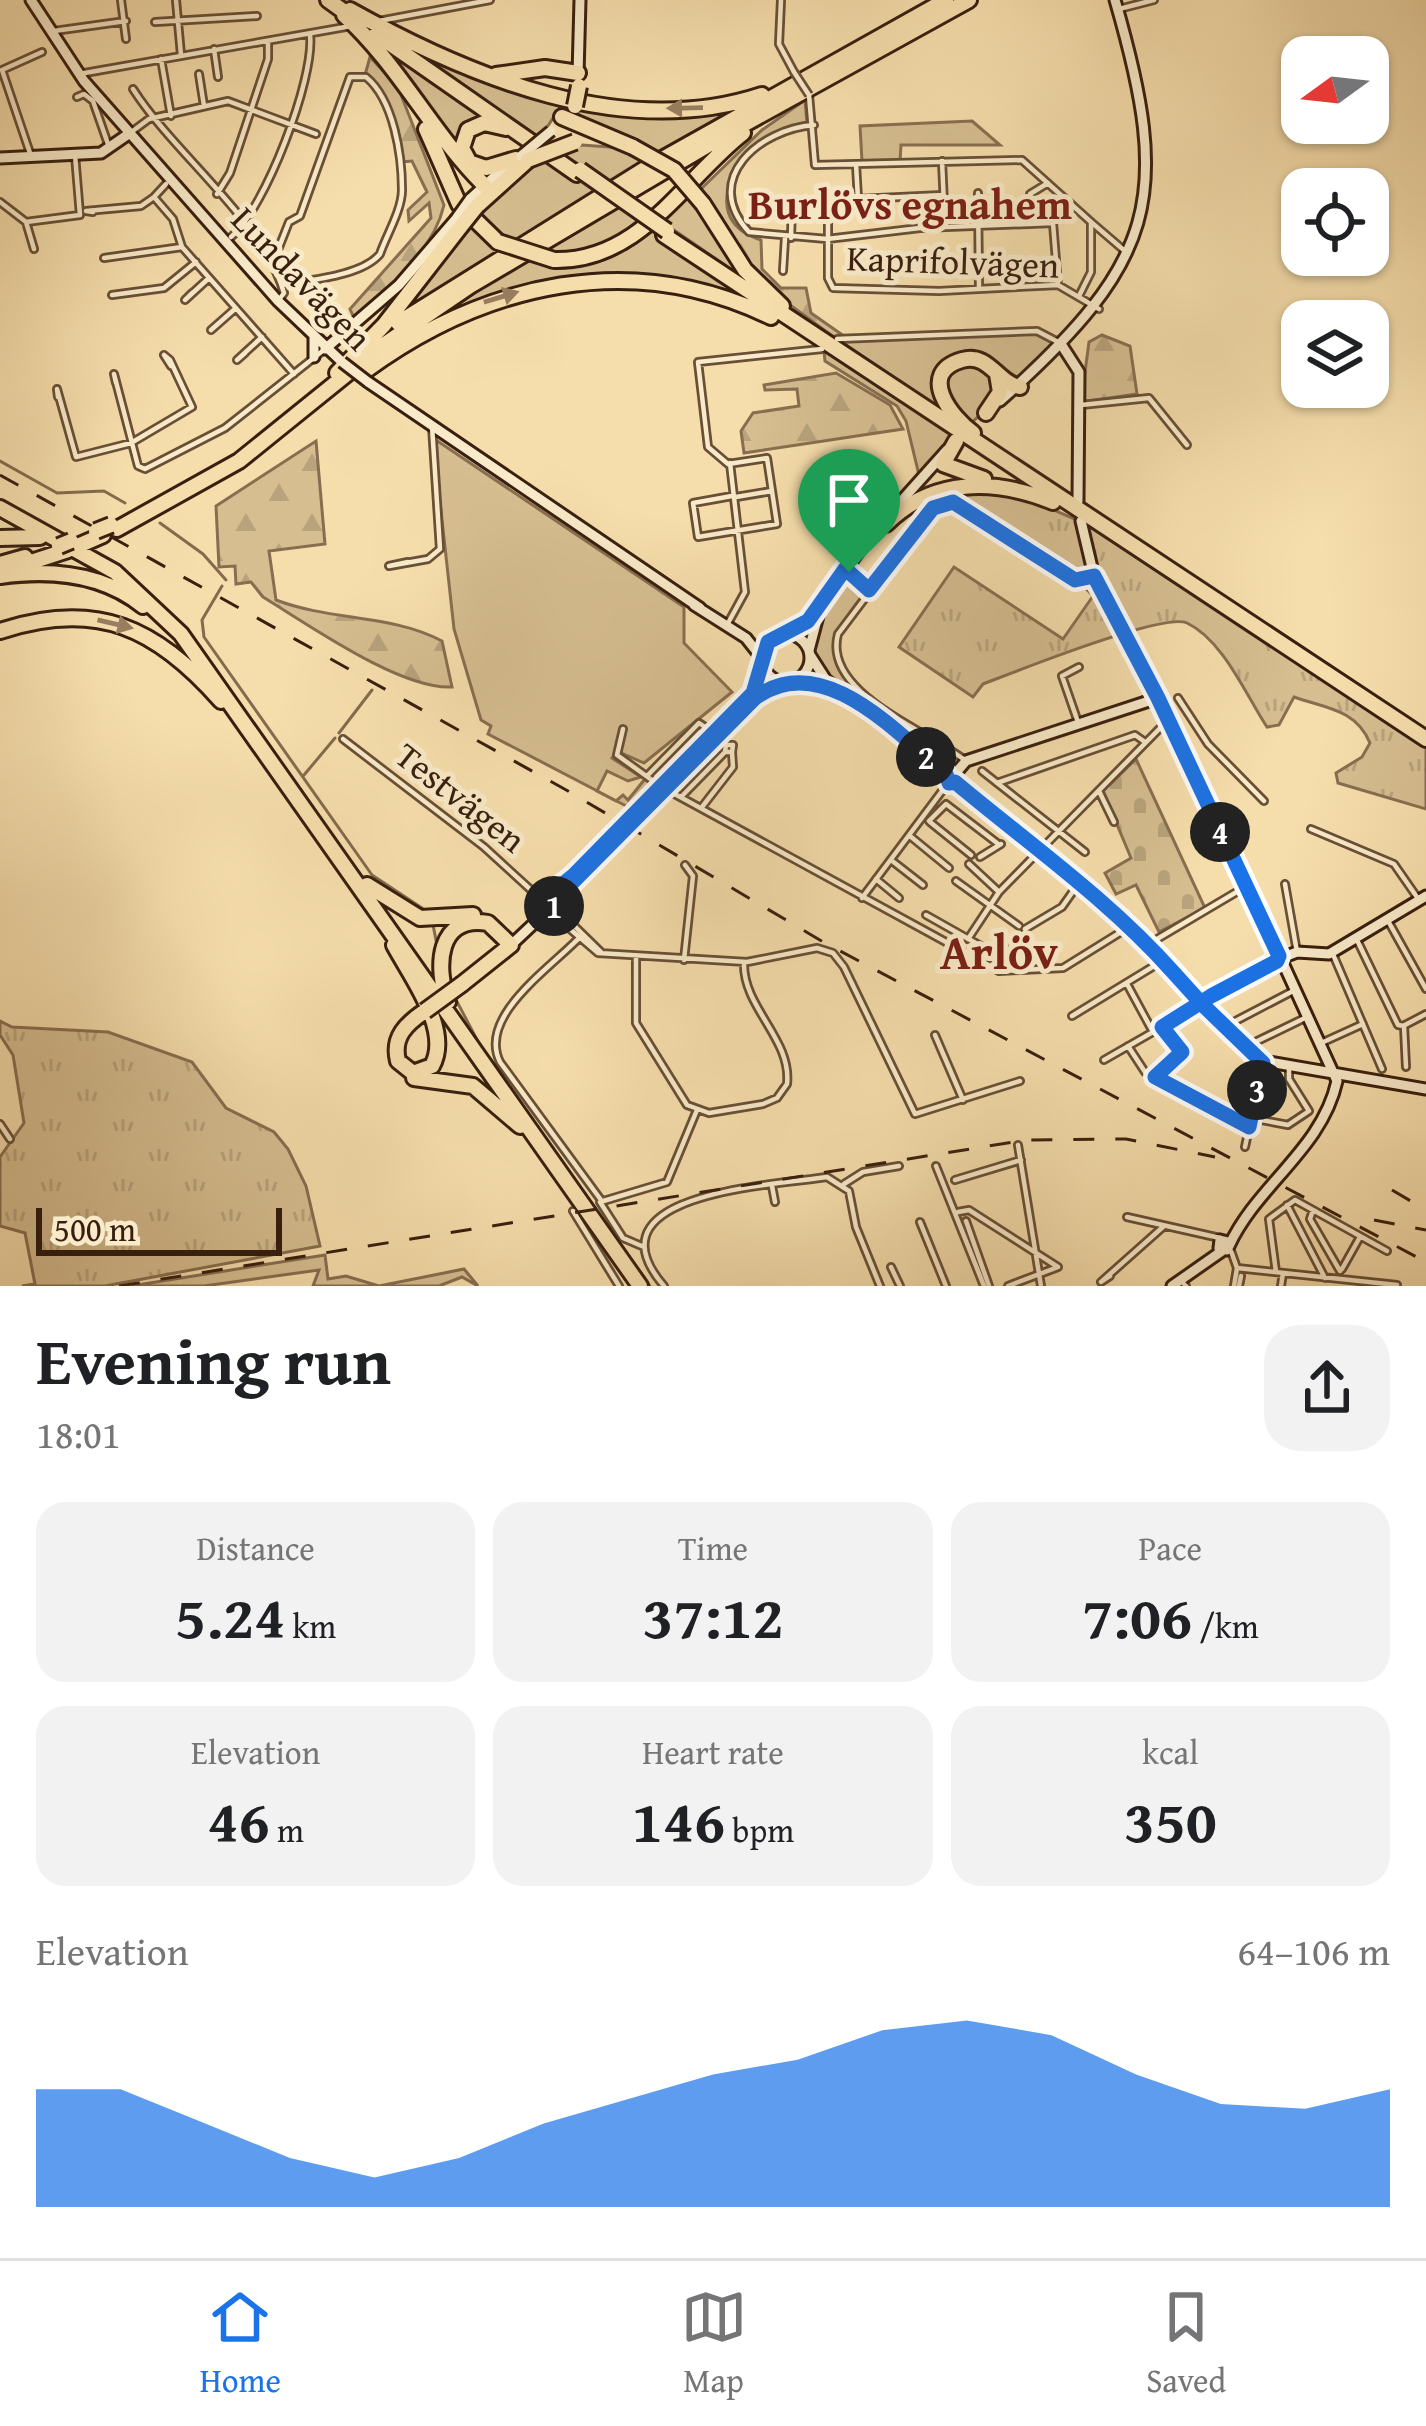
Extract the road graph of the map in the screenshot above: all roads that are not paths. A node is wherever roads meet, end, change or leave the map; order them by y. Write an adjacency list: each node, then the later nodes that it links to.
1 (31, 0): 18 (main road, Lundavägen)
2 (121, 0): 16 (street)
3 (176, 0): 14 (street)
4 (490, 0): 15 (street)
5 (579, 0): 31 (main road)
6 (781, 0): 42 (street, bridge)
7 (946, 0): 28 (highway)
8 (969, 0): 25 (highway)
9 (1154, 0): 11 (street)
10 (332, 1): 13 (highway); 35 (highway); 54 (highway)
11 (1117, 5): 79 (main road)
12 (257, 16): 14 (street)
13 (351, 18): 19 (street); 27 (highway); 54 (highway)
14 (178, 20): 17 (street); 24 (street)
15 (379, 20)
16 (126, 21): 18 (street); 20 (street)
17 (155, 22)
18 (52, 32): 29 (main road, Lundavägen)
19 (310, 33): 21 (street); 41 (street)
20 (126, 39)
21 (268, 40): 22 (street); 37 (street)
22 (214, 50): 24 (street); 32 (street)
23 (42, 52): 48 (street)
24 (181, 55): 26 (street)
25 (866, 56): 35 (highway, bridge); 113 (highway)
26 (161, 59): 29 (street); 39 (street)
27 (460, 68): 28 (highway, one-way to 27); 31 (highway)
28 (821, 68): 110 (highway)
29 (79, 74): 43 (main road, Lundavägen)
30 (199, 74): 36 (street)
31 (577, 75): 38 (highway, bridge)
32 (218, 77)
33 (133, 89): 40 (street)
34 (80, 96): 46 (street)
35 (414, 103): 55 (highway)
36 (204, 106): 37 (street); 39 (street)
37 (251, 110): 41 (street); 59 (street)
38 (568, 110): 45 (highway); 50 (main road, bridge)
39 (171, 116): 40 (street)
40 (152, 118): 43 (street); 59 (street)
41 (289, 124): 44 (street); 72 (street)
42 (814, 125): 53 (street); 75 (street)
43 (130, 133): 46 (main road); 91 (main road, Lundavägen)
44 (316, 134)
45 (633, 147): 50 (highway, bridge); 98 (highway, bridge)
46 (110, 149): 47 (main road)
47 (75, 155): 48 (main road); 68 (street)
48 (31, 156): 49 (main road)
49 (0, 158)
50 (522, 158): 52 (highway); 55 (main road); 64 (highway)
51 (942, 161): 53 (street); 56 (street); 60 (street)
52 (470, 162): 54 (highway); 55 (highway)
53 (856, 164): 60 (street)
54 (574, 170): 98 (highway, bridge)
55 (485, 183): 64 (main road)
56 (1048, 183): 66 (street); 69 (street)
57 (166, 184): 61 (street)
58 (978, 193): 71 (street)
59 (217, 194): 72 (street)
60 (944, 195): 73 (street)
61 (154, 197): 67 (street); 77 (street)
62 (828, 200): 76 (street)
63 (0, 202): 68 (street)
64 (474, 203): 70 (highway, bridge)
65 (792, 204): 75 (street)
66 (1030, 208)
67 (93, 212)
68 (26, 222): 78 (street)
69 (1090, 222): 79 (street); 90 (street)
70 (458, 223): 95 (main road); 110 (highway)
71 (979, 225): 73 (street); 86 (street); 87 (street)
72 (244, 226): 74 (street); 81 (street)
73 (945, 226): 76 (street)
74 (231, 237)
75 (788, 238): 76 (street); 83 (street)
76 (826, 238): 87 (street, Kaprifolvägen)
77 (182, 247): 80 (street); 82 (street)
78 (34, 249)
79 (1126, 253): 93 (main road)
80 (104, 258)
81 (274, 260): 85 (street); 85 (street)
82 (196, 262): 84 (street); 89 (street)
83 (783, 271)
84 (209, 278): 88 (street); 92 (street)
85 (281, 285): 91 (street)
86 (1058, 285): 87 (street, Kaprifolvägen); 90 (street, Kaprifolvägen)
87 (979, 287)
88 (193, 293)
89 (112, 295)
90 (1079, 296): 93 (street, Kaprifolvägen)
91 (278, 301): 97 (main road, Lundavägen)
92 (236, 308): 94 (street); 96 (street)
93 (1097, 308): 99 (main road)
94 (219, 323)
95 (340, 335): 100 (main road); 103 (main road)
96 (262, 337): 101 (street); 106 (street)
97 (314, 338): 100 (main road, Lundavägen); 102 (main road)
98 (829, 345): 99 (street); 113 (highway, one-way to 98); 118 (highway); 120 (street); 130 (highway)
99 (1062, 345): 108 (main road); 111 (main road)
100 (325, 349): 102 (street); 103 (main road, Lundavägen)
101 (245, 353)
102 (314, 357): 106 (street)
103 (340, 360): 114 (main road, Lundavägen, bridge)
104 (171, 365): 116 (street)
105 (994, 370): 108 (highway); 112 (highway); 118 (highway)
106 (294, 374): 116 (street)
107 (116, 383): 116 (street)
108 (1018, 387): 112 (main road); 112 (main road)
109 (58, 398): 116 (street)
110 (310, 399): 127 (highway)
111 (1076, 406): 117 (street); 124 (main road)
112 (986, 413)
113 (287, 426): 127 (highway)
114 (432, 426): 133 (street); 138 (main road, Lundavägen)
115 (960, 440): 119 (highway); 135 (main road)
116 (131, 443)
117 (1187, 445)
118 (996, 452): 154 (highway)
119 (943, 461): 122 (highway); 128 (main road)
120 (729, 464): 121 (street); 123 (street)
121 (772, 491): 123 (street); 129 (street)
122 (1027, 492): 128 (highway); 130 (highway)
123 (733, 497): 129 (street); 129 (street)
124 (1078, 501)
125 (0, 508): 132 (highway)
126 (1081, 521): 136 (main road)
127 (121, 524): 132 (highway)
128 (886, 524): 135 (main road)
129 (738, 530): 138 (street)
130 (1105, 530): 154 (highway)
131 (0, 538): 132 (highway)
132 (70, 546): 134 (highway); 168 (highway)
133 (408, 562)
134 (0, 570): 148 (highway)
135 (846, 572): 137 (street); 140 (main road); 141 (main road)
136 (1094, 576): 137 (street); 146 (main road)
137 (870, 589): 158 (street)
138 (726, 625): 140 (main road, Lundavägen); 142 (main road, Lundavägen)
139 (0, 631): 148 (highway, one-way to 148)
140 (780, 635): 141 (main road, Lundavägen); 142 (main road)
141 (809, 652): 144 (main road); 145 (main road, Lundavägen)
142 (762, 662): 144 (main road, Lundavägen); 153 (main road)
143 (1078, 667): 151 (street)
144 (789, 682): 145 (main road, Lundavägen); 153 (main road)
145 (840, 692): 161 (main road, Lundavägen)
146 (1158, 698): 150 (main road); 151 (main road)
147 (1178, 698): 149 (street)
148 (232, 714): 199 (highway)
149 (1188, 714): 150 (street); 165 (street)
150 (1169, 721): 156 (street); 186 (main road)
151 (1079, 725): 158 (main road)
152 (623, 729): 160 (street)
153 (716, 734): 157 (street); 160 (street); 191 (main road)
154 (1426, 736)
155 (344, 740): 191 (street, Testvägen)
156 (1145, 742): 162 (street); 163 (street)
157 (727, 750): 164 (street); 166 (street)
158 (966, 761): 161 (main road)
159 (982, 771): 162 (street)
160 (647, 776): 164 (street, bridge)
161 (951, 779): 167 (street); 173 (main road, Lundavägen)
162 (997, 783): 171 (street)
163 (1099, 791): 169 (street); 171 (street)
164 (681, 797): 166 (street)
165 (1264, 801)
166 (701, 808): 188 (street)
167 (928, 819): 172 (street); 175 (street); 176 (street)
168 (316, 821): 200 (highway); 228 (highway)
169 (1114, 822)
170 (1311, 829): 190 (street)
171 (1058, 832): 173 (street); 174 (street)
172 (910, 836): 177 (street); 180 (street)
173 (1040, 851): 182 (main road, Lundavägen); 187 (street)
174 (1085, 852)
175 (971, 855)
176 (980, 857)
177 (891, 860): 181 (street); 185 (street)
178 (969, 864): 187 (street)
179 (685, 865): 207 (street)
180 (949, 868)
181 (876, 879): 188 (street); 189 (street)
182 (1081, 880): 192 (street); 195 (main road, Lundavägen)
183 (956, 881): 192 (street)
184 (1285, 884): 203 (street)
185 (922, 885)
186 (1245, 887): 201 (street); 206 (main road)
187 (999, 892): 192 (street)
188 (862, 898): 195 (street)
189 (898, 898)
190 (1424, 899): 194 (main road)
191 (548, 905): 196 (street, Testvägen); 200 (main road)
192 (987, 908): 198 (street)
193 (926, 915): 198 (street)
194 (1388, 919): 197 (main road); 211 (street)
195 (1129, 927): 201 (main road, Lundavägen)
196 (580, 938): 205 (street, Testvägen); 254 (street)
197 (1356, 938): 204 (main road); 221 (street)
198 (968, 939): 202 (street)
199 (391, 940): 216 (highway); 244 (highway)
200 (512, 941): 216 (highway, bridge); 228 (highway)
201 (1147, 945): 215 (main road, Lundavägen)
202 (1011, 946)
203 (1297, 952): 204 (main road); 206 (main road)
204 (1332, 952): 220 (street)
205 (636, 958): 207 (street); 240 (street)
206 (1281, 959): 214 (main road); 215 (street)
207 (684, 960): 208 (street)
208 (743, 962): 239 (street); 240 (street)
209 (1154, 966): 212 (street)
210 (1426, 968): 211 (street)
211 (1417, 973): 213 (street)
212 (1127, 984): 218 (street); 224 (street)
213 (1426, 989)
214 (1294, 991): 219 (main road); 223 (street)
215 (1202, 1004): 222 (street); 223 (main road, Lundavägen)
216 (424, 1010): 244 (highway)
217 (1426, 1013): 221 (street)
218 (1072, 1016)
219 (1306, 1017): 226 (main road); 229 (street)
220 (1365, 1024): 226 (street); 234 (street)
221 (1404, 1026): 232 (street)
222 (1162, 1027): 224 (street); 236 (street)
223 (1224, 1027): 229 (main road, Lundavägen)
224 (1153, 1032): 227 (street)
225 (935, 1035): 239 (street)
226 (1319, 1044): 235 (main road)
227 (1128, 1046): 230 (street); 236 (street)
228 (474, 1048): 281 (highway)
229 (1244, 1048): 231 (main road, Lundavägen)
230 (1103, 1060)
231 (1263, 1063): 233 (main road, Lundavägen); 241 (street)
232 (1406, 1066)
233 (1290, 1067): 235 (main road, Lundavägen); 241 (street)
234 (1382, 1070)
235 (1334, 1072): 238 (main road, Lundavägen); 266 (main road)
236 (1155, 1077): 243 (street)
237 (1020, 1082): 239 (street)
238 (1426, 1087)
239 (962, 1100)
240 (697, 1110): 254 (street)
241 (1251, 1118): 243 (street)
242 (0, 1124): 245 (street)
243 (1249, 1127): 247 (street)
244 (523, 1129): 281 (highway)
245 (10, 1138)
246 (1018, 1145): 248 (street)
247 (1245, 1147)
248 (1021, 1160): 251 (street); 269 (street)
249 (899, 1166): 252 (street)
250 (936, 1166): 259 (street)
251 (955, 1180)
252 (844, 1184): 253 (street); 283 (street)
253 (772, 1186): 255 (street); 267 (street)
254 (601, 1200): 267 (street)
255 (775, 1202)
256 (1286, 1205): 257 (street); 273 (street); 277 (street)
257 (1313, 1210): 265 (street); 272 (street)
258 (573, 1211): 280 (street)
259 (958, 1212): 260 (street); 262 (street)
260 (976, 1216): 262 (street); 269 (street)
261 (1127, 1217): 264 (street)
262 (964, 1221): 286 (street)
263 (920, 1222): 285 (street)
264 (1164, 1226): 266 (street); 275 (street)
265 (1361, 1236): 268 (street); 272 (street)
266 (1223, 1245): 270 (street); 279 (main road)
267 (647, 1247): 282 (street)
268 (1387, 1250)
269 (1036, 1257): 274 (street); 274 (street)
270 (1236, 1265): 273 (street); 289 (street)
271 (891, 1267): 284 (street)
272 (1340, 1271): 278 (street)
273 (1280, 1272): 277 (street); 290 (street)
274 (1039, 1274): 287 (street); 288 (street)
275 (1110, 1276)
276 (1240, 1276): 289 (street)
277 (1325, 1278): 278 (street)
278 (1335, 1279): 291 (street)
279 (1181, 1285)
280 (619, 1286)
281 (636, 1286)
282 (664, 1286)
283 (880, 1286)
284 (900, 1286)
285 (946, 1286)
286 (987, 1286)
287 (1008, 1286)
288 (1041, 1286)
289 (1236, 1286)
290 (1281, 1286)
291 (1397, 1286)

